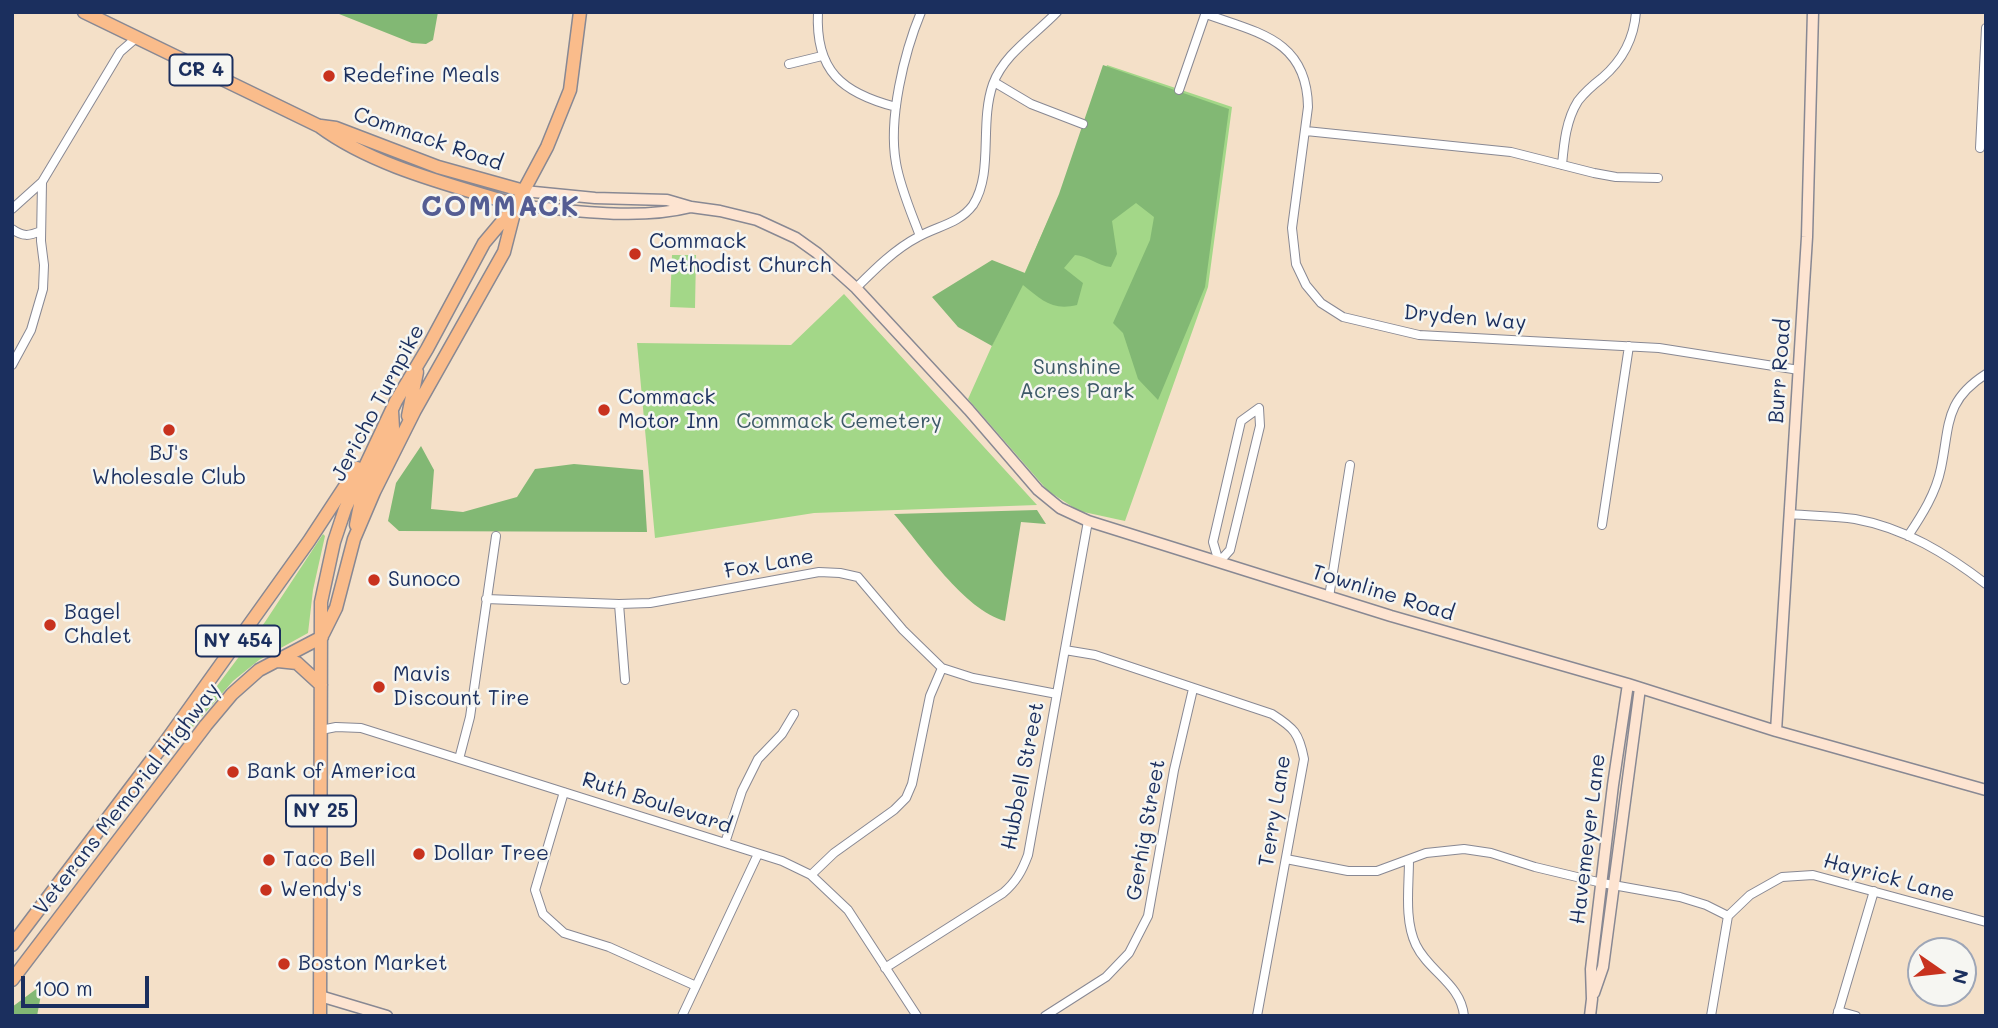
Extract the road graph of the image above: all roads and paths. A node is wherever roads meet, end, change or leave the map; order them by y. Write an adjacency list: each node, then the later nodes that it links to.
1 (84, 12): 10 (main road, Commack Road / CR 4)
2 (580, 12): 23 (main road, Jericho Turnpike / NY 25)
3 (818, 12): 11 (street)
4 (921, 12): 15 (street)
5 (1056, 12): 13 (street)
6 (1636, 12): 20 (street)
7 (1813, 12): 36 (main road, Burr Road)
8 (1206, 13): 14 (street); 18 (street, Dryden Way)
9 (1986, 29): 19 (street)
10 (135, 39): 17 (main road, Commack Road / CR 4); 22 (street)
11 (822, 56): 12 (street); 15 (street)
12 (789, 64)
13 (994, 82): 16 (street); 29 (street)
14 (1179, 90)
15 (896, 107): 29 (street)
16 (1083, 124)
17 (319, 126): 23 (main road, Commack Road / CR 4); 24 (main road, Commack Road / CR 4)
18 (1306, 131): 20 (street); 31 (street, Dryden Way)
19 (1980, 148)
20 (1562, 165): 21 (street)
21 (1658, 178)
22 (42, 182): 26 (street); 28 (street)
23 (524, 191): 24 (main road, Jericho Turnpike / NY 25); 25 (main road, CR 4)
24 (516, 205): 25 (main road, CR 4); 32 (main road, Jericho Turnpike / NY 25); 33 (main road, Jericho Turnpike / NY 25)
25 (691, 207): 30 (main road, CR 4)
26 (12, 209)
27 (12, 229): 28 (street)
28 (41, 231): 34 (street)
29 (920, 236): 30 (street)
30 (856, 288): 44 (main road, Townline Road / CR 4)
31 (1629, 346): 36 (street, Dryden Way); 45 (street)
32 (427, 349): 33 (main road); 35 (main road, Jericho Turnpike / NY 25); 38 (main road)
33 (444, 360): 38 (main road, Jericho Turnpike / NY 25)
34 (12, 365)
35 (418, 365): 39 (main road, Jericho Turnpike / NY 25); 40 (main road)
36 (1799, 370): 43 (main road, Burr Road)
37 (1986, 373): 47 (street)
38 (425, 393): 40 (main road, Jericho Turnpike / NY 25)
39 (392, 411): 41 (main road, Jericho Turnpike / NY 25); 48 (main road)
40 (410, 419): 48 (main road, Jericho Turnpike / NY 25)
41 (376, 443): 54 (main road, Jericho Turnpike / NY 25); 80 (main road, Veterans Memorial Highway / NY 454)
42 (1350, 465): 51 (street)
43 (1790, 514): 47 (street); 66 (main road, Burr Road)
44 (1088, 521): 49 (main road, Townline Road / CR 4); 55 (street, Hubbell Street)
45 (1602, 525)
46 (496, 536): 52 (street)
47 (1908, 536): 50 (street)
48 (354, 539): 54 (main road, Jericho Turnpike / NY 25)
49 (1219, 562): 49 (street); 51 (main road, Townline Road / CR 4)
50 (1986, 584)
51 (1329, 597): 59 (main road, Townline Road / CR 4)
52 (486, 599): 53 (street, Fox Lane); 67 (street)
53 (619, 604): 57 (street, Fox Lane); 58 (street)
54 (322, 637): 56 (main road, Veterans Memorial Highway / NY 454); 60 (main road, Jericho Turnpike / NY 25)
55 (1065, 650): 62 (street, Terry Lane); 63 (street, Hubbell Street)
56 (273, 662): 60 (main road); 82 (main road, Veterans Memorial Highway / NY 454)
57 (942, 668): 63 (street, Fox Lane); 74 (street)
58 (625, 680)
59 (1628, 684): 61 (main road, Townline Road / CR 4); 75 (main road, Havemeyer Lane)
60 (321, 685): 65 (main road, Jericho Turnpike / NY 25)
61 (1640, 688): 66 (main road, Townline Road / CR 4); 76 (main road, Havemeyer Lane)
62 (1193, 689): 72 (street, Terry Lane); 91 (street, Gerhig Street)
63 (1057, 694): 81 (street, Hubbell Street)
64 (794, 714): 70 (street)
65 (321, 730): 67 (street, Ruth Boulevard); 84 (main road, Jericho Turnpike / NY 25)
66 (1776, 731): 68 (main road, Townline Road / CR 4)
67 (459, 759): 69 (street, Ruth Boulevard)
68 (1986, 790)
69 (564, 792): 70 (street, Ruth Boulevard); 83 (street)
70 (725, 843): 71 (street, Ruth Boulevard)
71 (758, 854): 74 (street, Ruth Boulevard); 83 (street)
72 (1286, 859): 73 (street); 92 (street, Terry Lane)
73 (1409, 860): 75 (street); 93 (street)
74 (811, 875): 81 (street, Ruth Boulevard)
75 (1602, 883): 76 (street); 85 (main road, Havemeyer Lane)
76 (1614, 885): 78 (street); 85 (main road, Havemeyer Lane)
77 (1874, 891): 78 (street, Hayrick Lane); 79 (street, Hayrick Lane); 86 (street)
78 (1728, 916): 95 (street)
79 (1986, 922)
80 (12, 944)
81 (885, 968): 90 (street, Ruth Boulevard)
82 (12, 980)
83 (696, 986): 89 (street)
84 (320, 996): 87 (main road, Jericho Turnpike / NY 25); 88 (main road)
85 (1592, 999): 94 (main road, Havemeyer Lane)
86 (1838, 1013): 96 (street)
87 (320, 1016)
88 (387, 1016)
89 (682, 1016)
90 (916, 1016)
91 (1045, 1016)
92 (1257, 1016)
93 (1464, 1016)
94 (1590, 1016)
95 (1711, 1016)
96 (1856, 1016)

